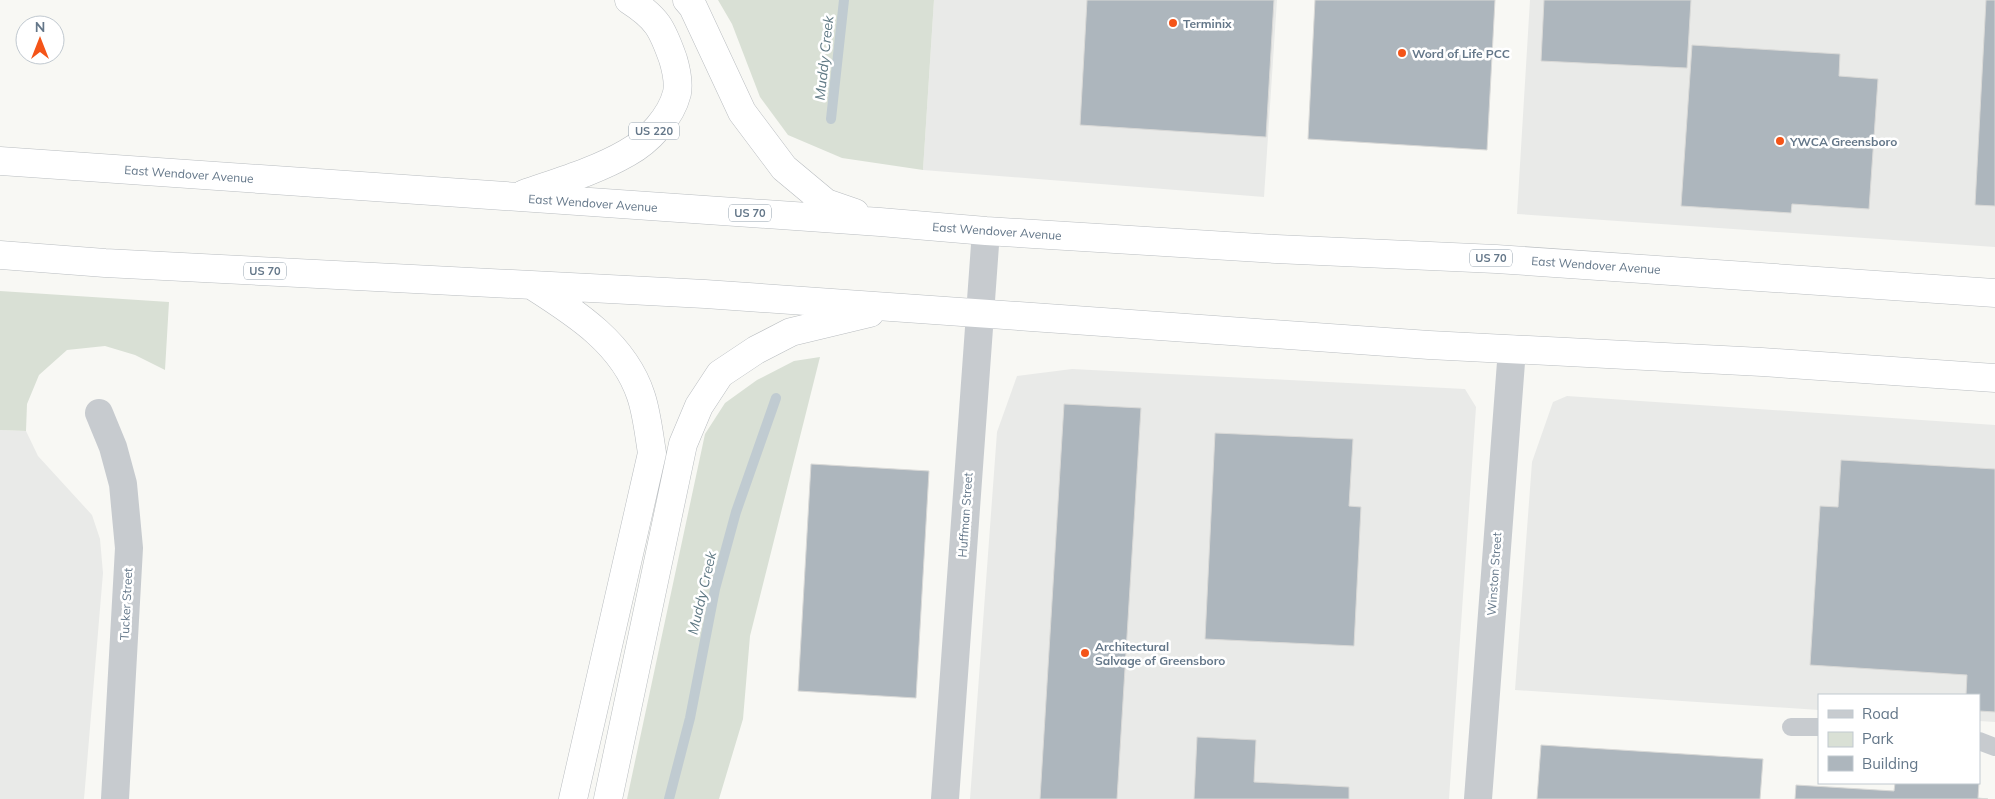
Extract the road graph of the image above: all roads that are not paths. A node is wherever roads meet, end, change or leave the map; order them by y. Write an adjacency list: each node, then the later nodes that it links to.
1 (629, 0): 4 (highway, US 220)
2 (687, 0): 5 (highway)
3 (0, 161): 4 (highway, East Wendover Avenue / US 70)
4 (515, 198): 5 (highway, East Wendover Avenue / US 70)
5 (880, 222): 6 (highway, East Wendover Avenue / US 70)
6 (986, 231): 9 (highway, East Wendover Avenue / US 70); 11 (street, Huffman Street)
7 (0, 255): 8 (highway, US 70)
8 (531, 285): 10 (highway, US 70); 20 (highway)
9 (1995, 293)
10 (895, 306): 11 (highway, US 70); 21 (highway)
11 (980, 312): 12 (highway, US 70); 22 (street, Huffman Street)
12 (1512, 349): 13 (highway, US 70); 23 (street, Winston Street)
13 (1995, 378)
14 (99, 413): 19 (street, Tucker Street)
15 (1791, 727): 16 (lane)
16 (1818, 727)
17 (1980, 741): 18 (lane)
18 (1995, 747)
19 (115, 799)
20 (573, 799)
21 (608, 799)
22 (945, 799)
23 (1478, 799)

